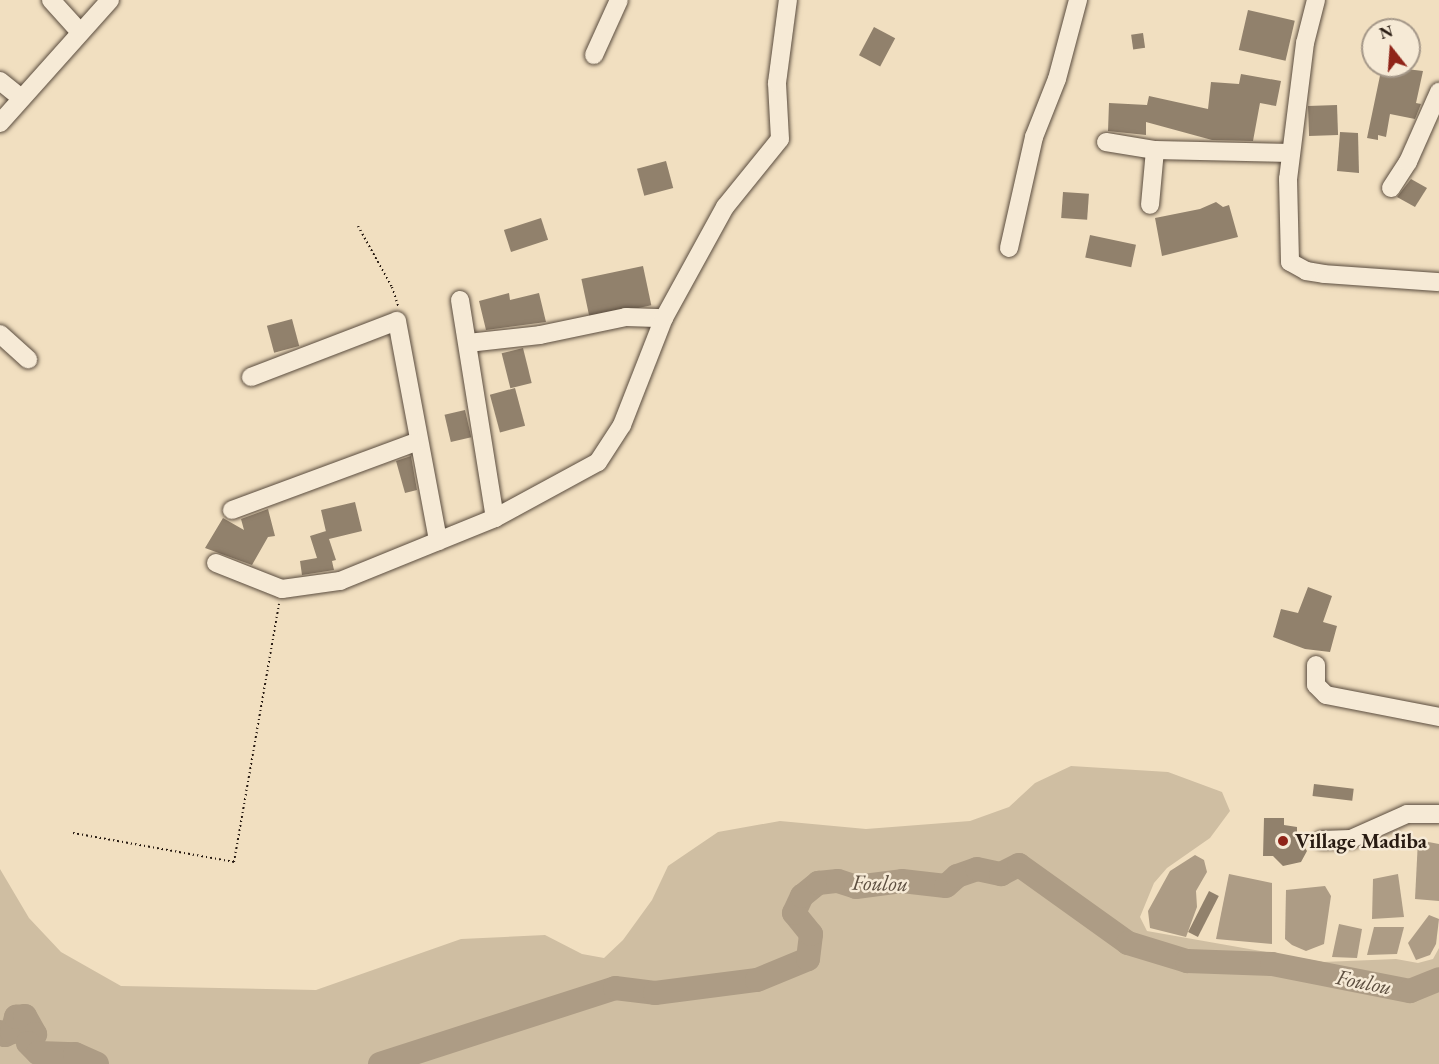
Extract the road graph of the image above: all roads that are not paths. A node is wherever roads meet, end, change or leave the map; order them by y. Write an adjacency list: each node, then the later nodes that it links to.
1 (51, 0): 7 (street)
2 (110, 0): 7 (street)
3 (620, 0): 8 (street)
4 (788, 0): 21 (street)
5 (1078, 0): 18 (street)
6 (1316, 0): 15 (street)
7 (80, 32): 11 (street)
8 (594, 55)
9 (0, 81): 11 (street)
10 (1439, 92): 16 (street)
11 (20, 97): 12 (street)
12 (0, 123)
13 (1106, 142): 14 (street)
14 (1155, 150): 15 (street); 17 (street)
15 (1291, 153): 19 (street)
16 (1392, 188)
17 (1150, 205)
18 (1009, 248)
19 (1439, 282)
20 (460, 300): 23 (street)
21 (664, 318): 23 (street); 28 (street)
22 (0, 334): 24 (street)
23 (468, 343): 28 (street)
24 (28, 358)
25 (251, 376): 26 (street)
26 (416, 442): 27 (street); 29 (street)
27 (232, 510)
28 (495, 518): 29 (street)
29 (438, 541): 30 (street)
30 (216, 563)
31 (1316, 665): 32 (street)
32 (1439, 717)
33 (1439, 814): 34 (street)
34 (1322, 840)

